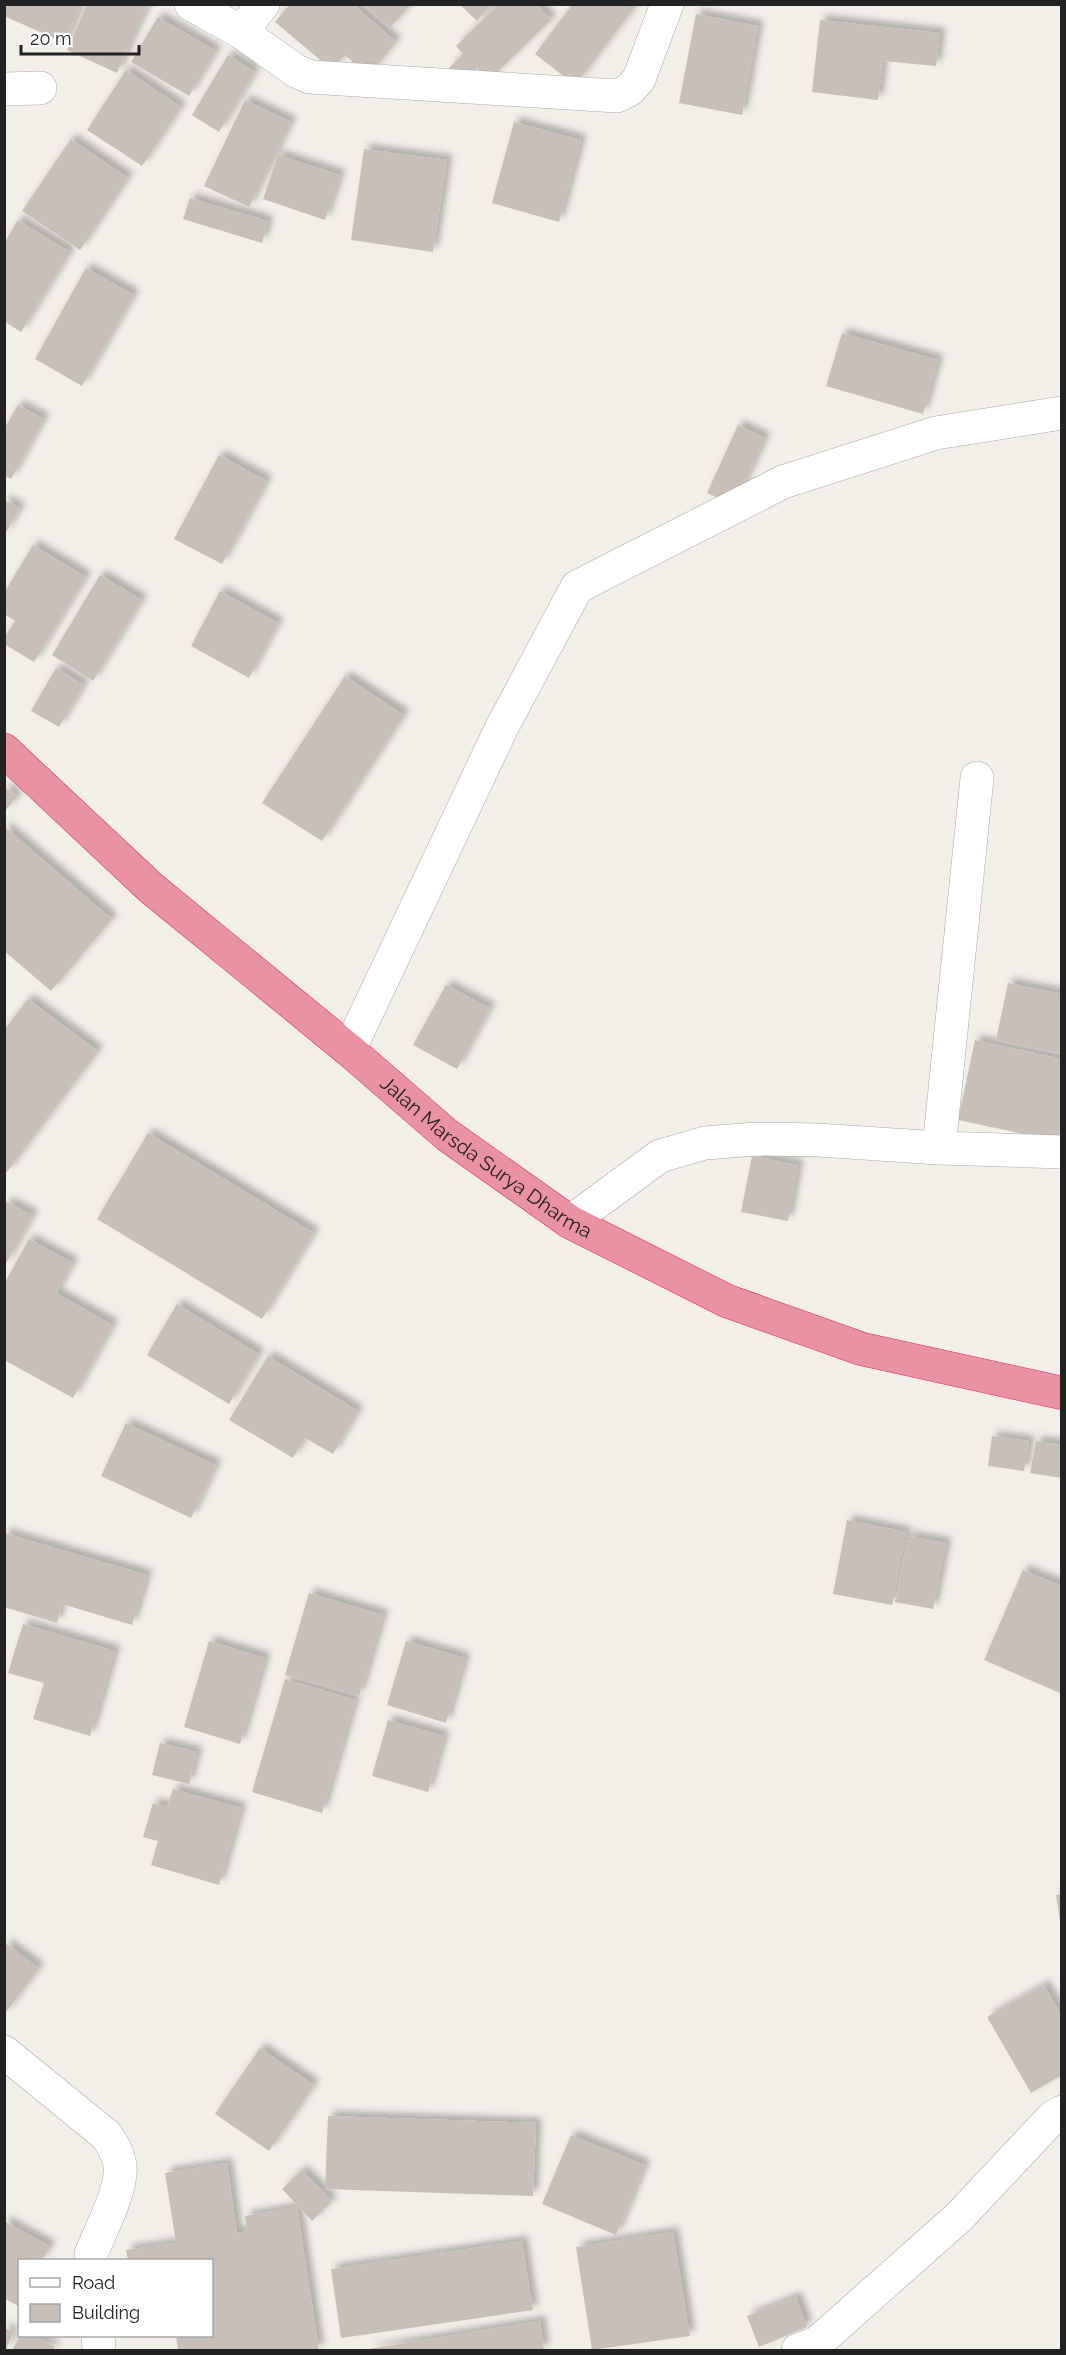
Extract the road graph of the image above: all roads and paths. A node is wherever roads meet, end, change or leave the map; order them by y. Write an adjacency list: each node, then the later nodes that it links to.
1 (191, 4): 4 (street)
2 (263, 4): 4 (street)
3 (667, 4): 4 (street)
4 (241, 32)
5 (39, 88): 6 (street)
6 (4, 89)
7 (1062, 413): 10 (street)
8 (4, 750): 10 (highway, Jalan Marsda Surya Dharma)
9 (977, 778): 11 (street)
10 (349, 1050): 13 (highway, Jalan Marsda Surya Dharma)
11 (939, 1148): 12 (street); 13 (street)
12 (1062, 1152)
13 (570, 1222): 14 (highway, Jalan Marsda Surya Dharma)
14 (1062, 1393)
15 (4, 2052): 17 (street)
16 (1062, 2112): 18 (street)
17 (91, 2259)
18 (798, 2350)

